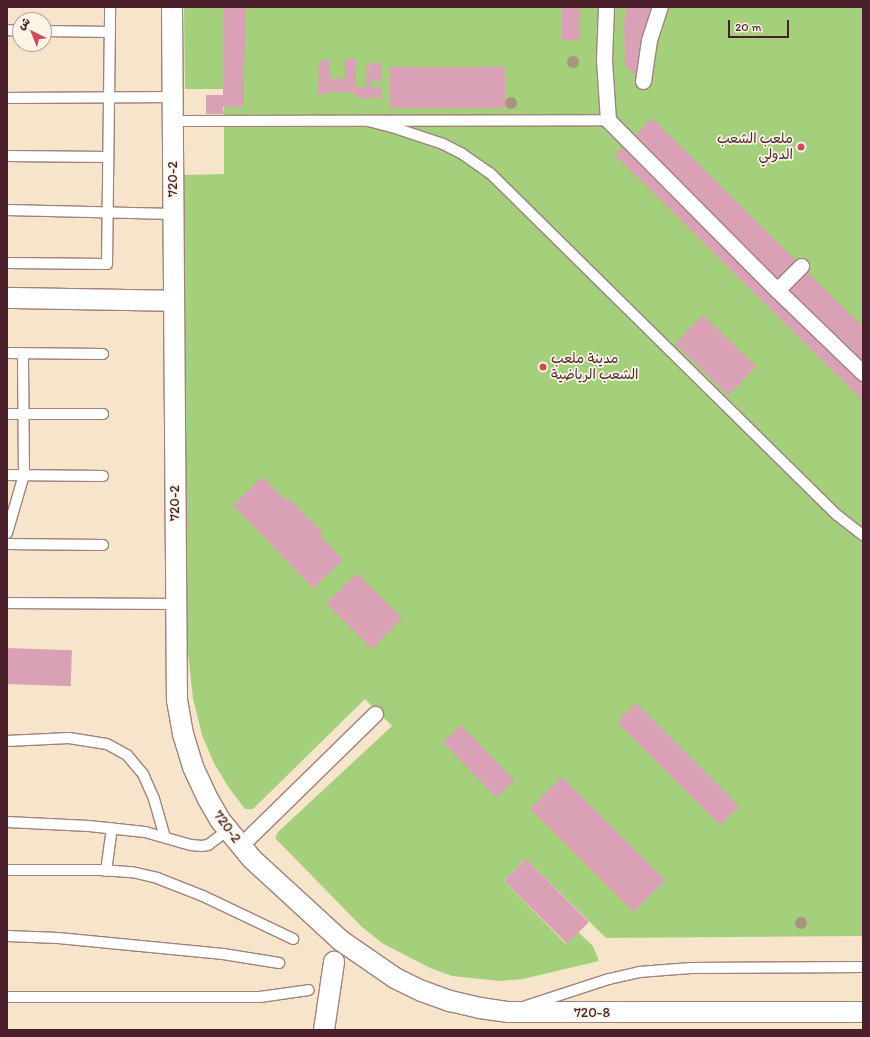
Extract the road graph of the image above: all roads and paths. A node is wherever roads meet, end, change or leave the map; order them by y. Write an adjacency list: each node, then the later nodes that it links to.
1 (110, 7): 6 (lane)
2 (172, 7): 8 (street, 720-2)
3 (606, 7): 11 (street)
4 (660, 7): 7 (street)
5 (52, 31): 6 (lane)
6 (110, 32): 10 (lane)
7 (643, 81)
8 (172, 97): 10 (lane); 12 (street, 720-2)
9 (7, 98): 10 (lane)
10 (109, 98): 15 (lane)
11 (608, 120): 13 (lane); 21 (street)
12 (173, 121): 13 (lane); 18 (street, 720-2)
13 (368, 121): 34 (lane)
14 (7, 156): 15 (lane)
15 (108, 157): 17 (lane)
16 (7, 210): 17 (lane)
17 (108, 212): 18 (lane); 19 (lane)
18 (173, 214): 23 (street, 720-2)
19 (7, 263)
20 (801, 266): 21 (street)
21 (777, 290): 27 (street)
22 (7, 298): 23 (street)
23 (174, 301): 39 (street, 720-2)
24 (7, 353): 25 (lane)
25 (23, 353): 26 (lane); 29 (lane)
26 (103, 354)
27 (863, 373)
28 (7, 414): 29 (lane)
29 (24, 414): 30 (lane); 32 (lane)
30 (103, 414)
31 (7, 475): 32 (lane)
32 (24, 475): 33 (lane); 35 (lane)
33 (103, 476)
34 (861, 532)
35 (7, 533)
36 (7, 544): 37 (lane)
37 (103, 545)
38 (7, 603): 39 (lane)
39 (175, 604): 44 (street, 720-2)
40 (375, 714): 46 (street)
41 (7, 741): 45 (lane)
42 (7, 822): 43 (lane)
43 (112, 828): 45 (lane); 48 (lane)
44 (228, 830): 45 (lane); 46 (street, 720-2)
45 (165, 837)
46 (240, 846): 51 (street, 720-2)
47 (7, 870): 48 (lane)
48 (106, 871): 50 (lane)
49 (7, 936): 53 (lane)
50 (293, 939)
51 (340, 940): 57 (street, 720-8)
52 (334, 962): 59 (street)
53 (279, 963)
54 (863, 967): 57 (lane)
55 (309, 990): 56 (lane)
56 (7, 997)
57 (505, 1012): 58 (street, 720-8)
58 (863, 1012)
59 (324, 1030)

